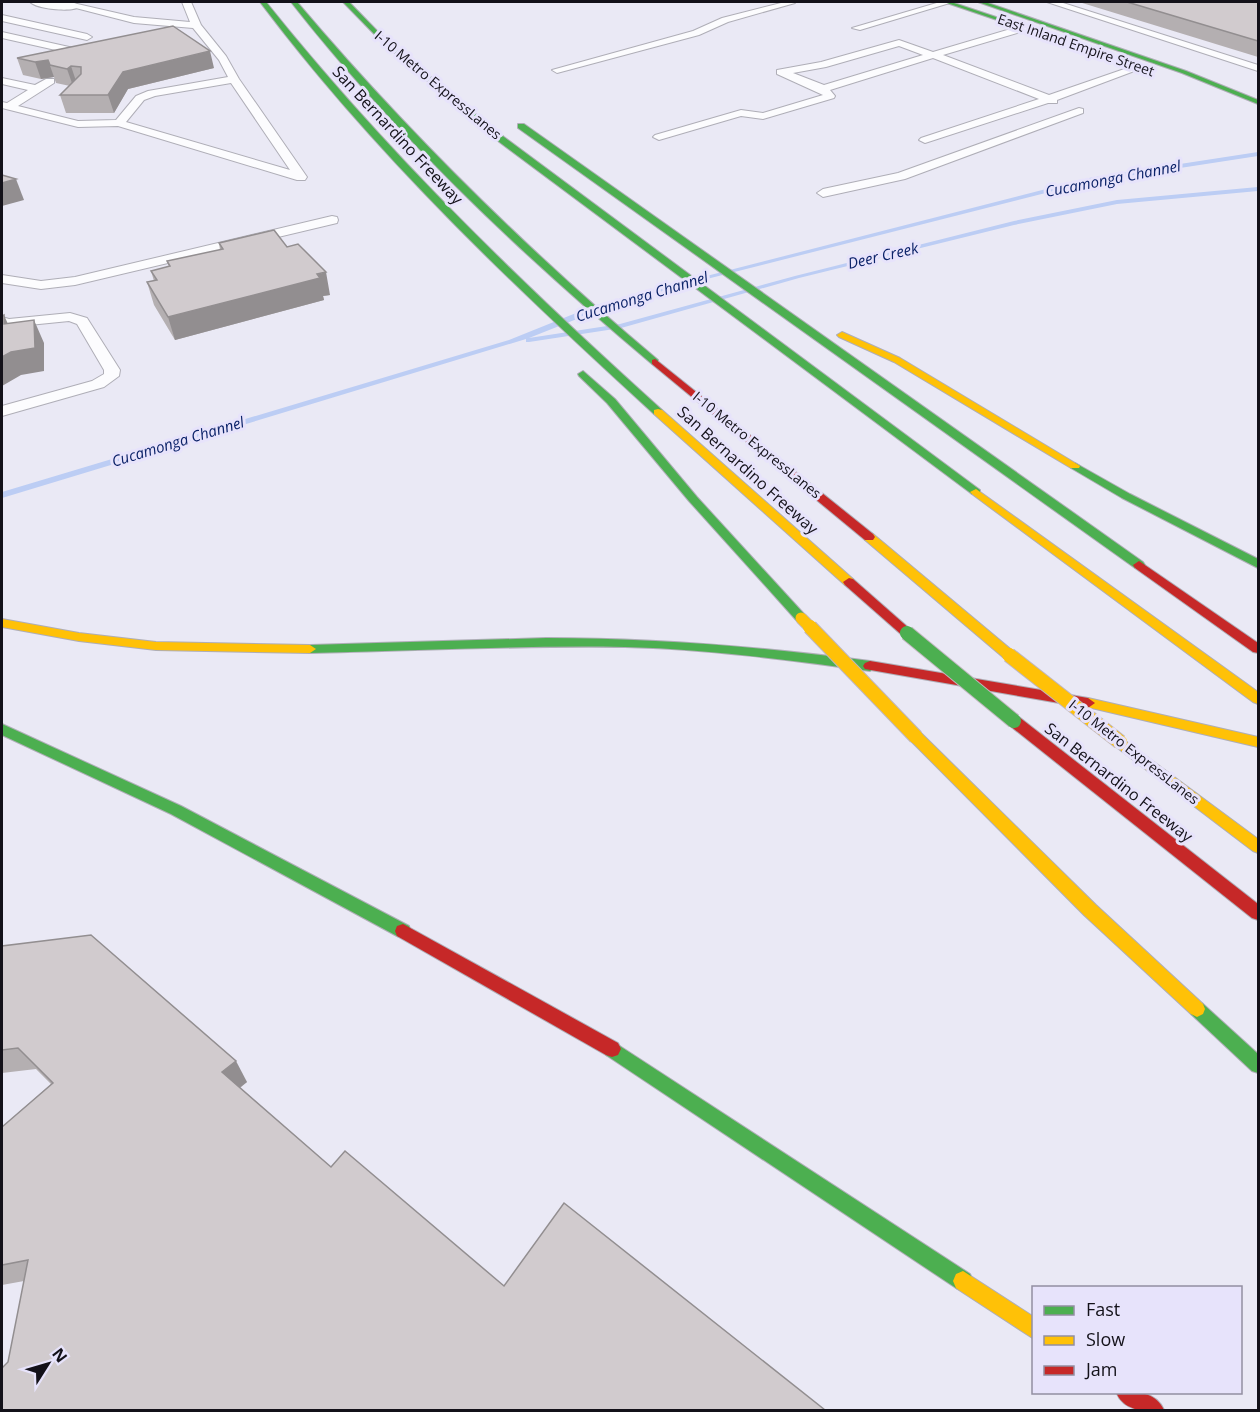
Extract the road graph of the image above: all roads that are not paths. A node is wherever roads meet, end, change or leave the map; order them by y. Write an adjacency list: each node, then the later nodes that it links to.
1 (37, 2): 10 (street)
2 (187, 2): 12 (lane)
3 (263, 2): 40 (main road, San Bernardino Freeway)
4 (294, 2): 57 (main road, I-10 Metro ExpressLanes, bridge)
5 (346, 2): 54 (main road, I-10 Metro ExpressLanes)
6 (947, 2): 14 (lane); 15 (main road, East Inland Empire Street)
7 (981, 2): 28 (main road, East Inland Empire Street)
8 (1052, 2): 23 (lane)
9 (790, 3): 24 (lane)
10 (73, 6): 13 (lane); 18 (lane)
11 (2, 18): 18 (lane)
12 (196, 25): 13 (lane); 25 (lane)
13 (173, 26): 17 (lane)
14 (857, 28)
15 (1024, 28): 20 (lane); 22 (main road, East Inland Empire Street)
16 (2, 35): 18 (lane)
17 (160, 36)
18 (87, 37): 19 (lane); 21 (lane)
19 (98, 45)
20 (933, 55): 30 (lane); 30 (lane); 31 (lane)
21 (81, 64)
22 (1140, 67): 28 (main road, East Inland Empire Street); 31 (lane)
23 (1258, 68)
24 (557, 70)
25 (234, 79): 36 (lane); 36 (lane)
26 (2, 81): 29 (lane)
27 (50, 81): 29 (lane)
28 (1207, 84): 32 (main road, East Inland Empire Street)
29 (37, 89): 33 (lane)
30 (823, 89): 38 (lane)
31 (1049, 99): 35 (lane); 37 (lane)
32 (1258, 102)
33 (5, 106): 36 (lane)
34 (508, 116): 47 (main road)
35 (986, 120): 37 (lane); 39 (lane)
36 (118, 123)
37 (1018, 133): 41 (lane)
38 (659, 137)
39 (925, 140)
40 (424, 190): 42 (main road); 58 (main road, San Bernardino Freeway, bridge)
41 (823, 193)
42 (430, 217)
43 (332, 220): 45 (lane)
44 (2, 279): 45 (lane)
45 (23, 283): 46 (lane)
46 (2, 294)
47 (769, 302): 51 (main road); 53 (main road)
48 (2, 321): 50 (lane)
49 (577, 368): 59 (main road, bridge)
50 (2, 411)
51 (1258, 564)
52 (2, 623): 56 (main road)
53 (1258, 649)
54 (1258, 699)
55 (2, 729): 60 (main road)
56 (1258, 742)
57 (1258, 847)
58 (1258, 913)
59 (1258, 1065)
60 (1032, 1328)
61 (1129, 1394): 62 (main road)
62 (1153, 1410)

